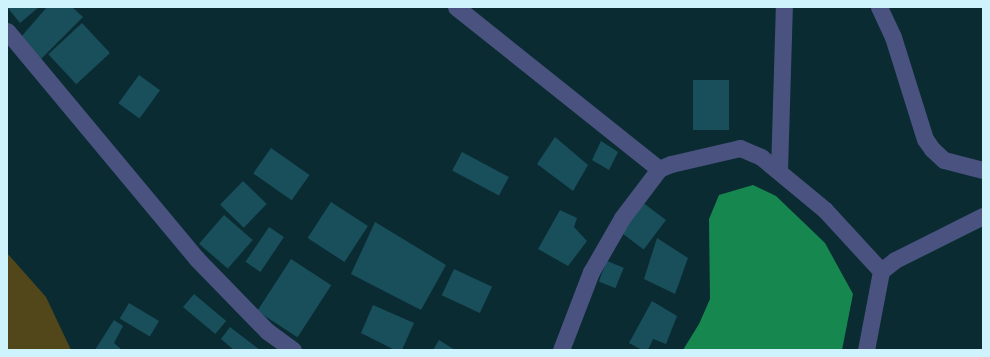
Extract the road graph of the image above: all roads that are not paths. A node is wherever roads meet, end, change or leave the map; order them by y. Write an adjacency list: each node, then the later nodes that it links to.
1 (456, 7): 5 (street)
2 (784, 7): 7 (street)
3 (879, 7): 6 (street)
4 (7, 31): 10 (street)
5 (658, 169): 7 (street); 11 (street)
6 (983, 170)
7 (780, 171): 9 (street)
8 (983, 216): 9 (street)
9 (881, 271): 12 (street)
10 (293, 350)
11 (561, 350)
12 (866, 350)

